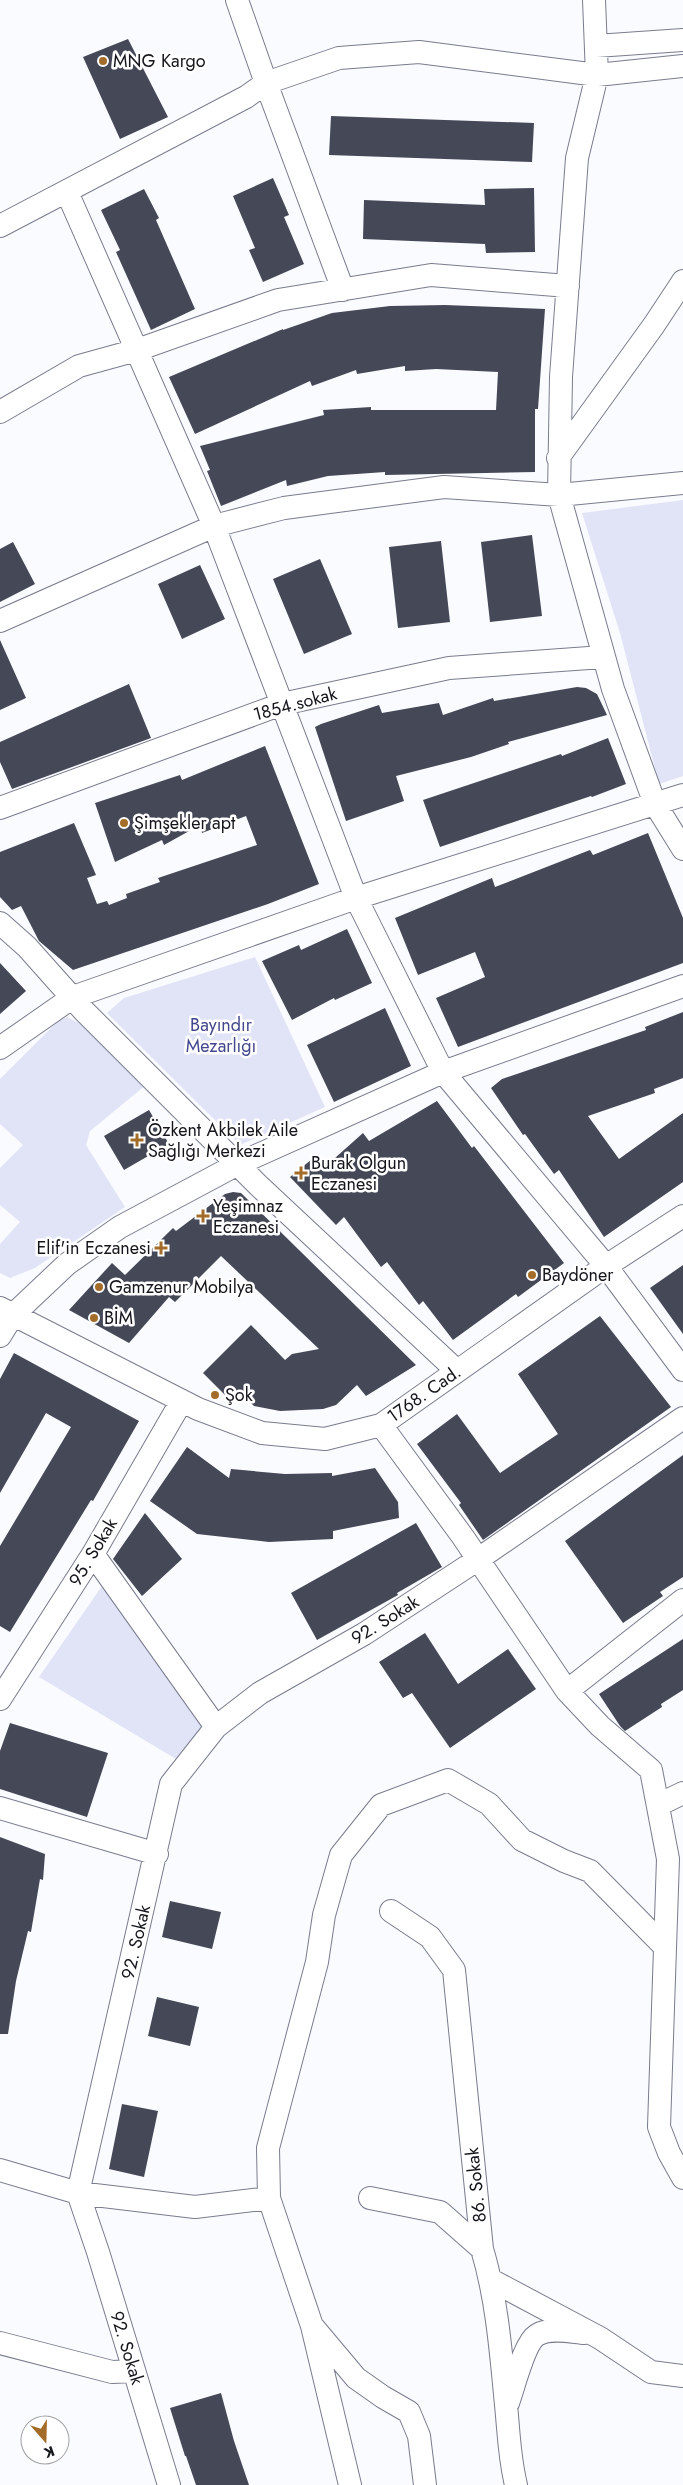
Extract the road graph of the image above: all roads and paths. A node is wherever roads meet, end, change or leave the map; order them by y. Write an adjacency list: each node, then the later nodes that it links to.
1 (237, 0): 7 (street)
2 (594, 0): 4 (street)
3 (683, 40): 4 (street)
4 (596, 46): 6 (street)
5 (683, 66): 6 (street)
6 (597, 76): 7 (street); 11 (street)
7 (266, 83): 8 (street); 12 (street)
8 (67, 192): 9 (street); 13 (street)
9 (0, 226)
10 (683, 281): 15 (street)
11 (568, 286): 12 (street); 15 (street)
12 (343, 290): 13 (street)
13 (137, 350): 14 (street); 18 (street)
14 (0, 412)
15 (558, 458): 17 (street)
16 (683, 483): 17 (street)
17 (558, 494): 18 (street); 20 (street)
18 (214, 526): 19 (street); 21 (street)
19 (0, 621)
20 (604, 658): 21 (street, 1854.sokak); 23 (street)
21 (282, 704): 24 (street, 1854.sokak); 26 (street)
22 (683, 794): 23 (street)
23 (655, 804): 25 (street); 26 (street)
24 (0, 808)
25 (683, 849)
26 (356, 898): 29 (street); 31 (street)
27 (0, 923): 29 (street)
28 (683, 986): 31 (street)
29 (73, 997): 30 (street); 32 (street)
30 (0, 1048)
31 (443, 1072): 32 (street); 34 (street)
32 (238, 1164): 35 (street); 38 (street)
33 (683, 1216): 34 (street, 1768. Cad.)
34 (606, 1266): 37 (street); 38 (street, 1768. Cad.)
35 (6, 1311): 36 (street); 39 (street, 1768. Cad.)
36 (0, 1336)
37 (683, 1370)
38 (457, 1371): 41 (street, 1768. Cad.)
39 (181, 1402): 41 (street, 1768. Cad.); 42 (street, 95. Sokak)
40 (683, 1418): 43 (street, 92. Sokak)
41 (381, 1425): 43 (street)
42 (94, 1554): 46 (street, 95. Sokak); 47 (street)
43 (477, 1560): 45 (street); 47 (street, 92. Sokak)
44 (683, 1600): 45 (street)
45 (567, 1691): 49 (street)
46 (0, 1699)
47 (216, 1727): 51 (street, 92. Sokak)
48 (683, 1793): 49 (street)
49 (658, 1805): 53 (street)
50 (0, 1808): 51 (street)
51 (157, 1854): 56 (street, 92. Sokak)
52 (391, 1911): 59 (street, 86. Sokak)
53 (664, 1946): 55 (street); 57 (street)
54 (0, 2170): 56 (street)
55 (683, 2178)
56 (78, 2193): 57 (street); 64 (street, 92. Sokak)
57 (269, 2198): 61 (street)
58 (370, 2198): 59 (street)
59 (482, 2249): 60 (street, 86. Sokak)
60 (491, 2280): 62 (street); 66 (street, 86. Sokak)
61 (312, 2326): 68 (street); 69 (street)
62 (591, 2333): 65 (street); 66 (street)
63 (0, 2343): 64 (street)
64 (134, 2371): 67 (street, 92. Sokak)
65 (683, 2376)
66 (506, 2406): 70 (street, 86. Sokak)
67 (162, 2479)
68 (350, 2485)
69 (425, 2485)
70 (516, 2485)

